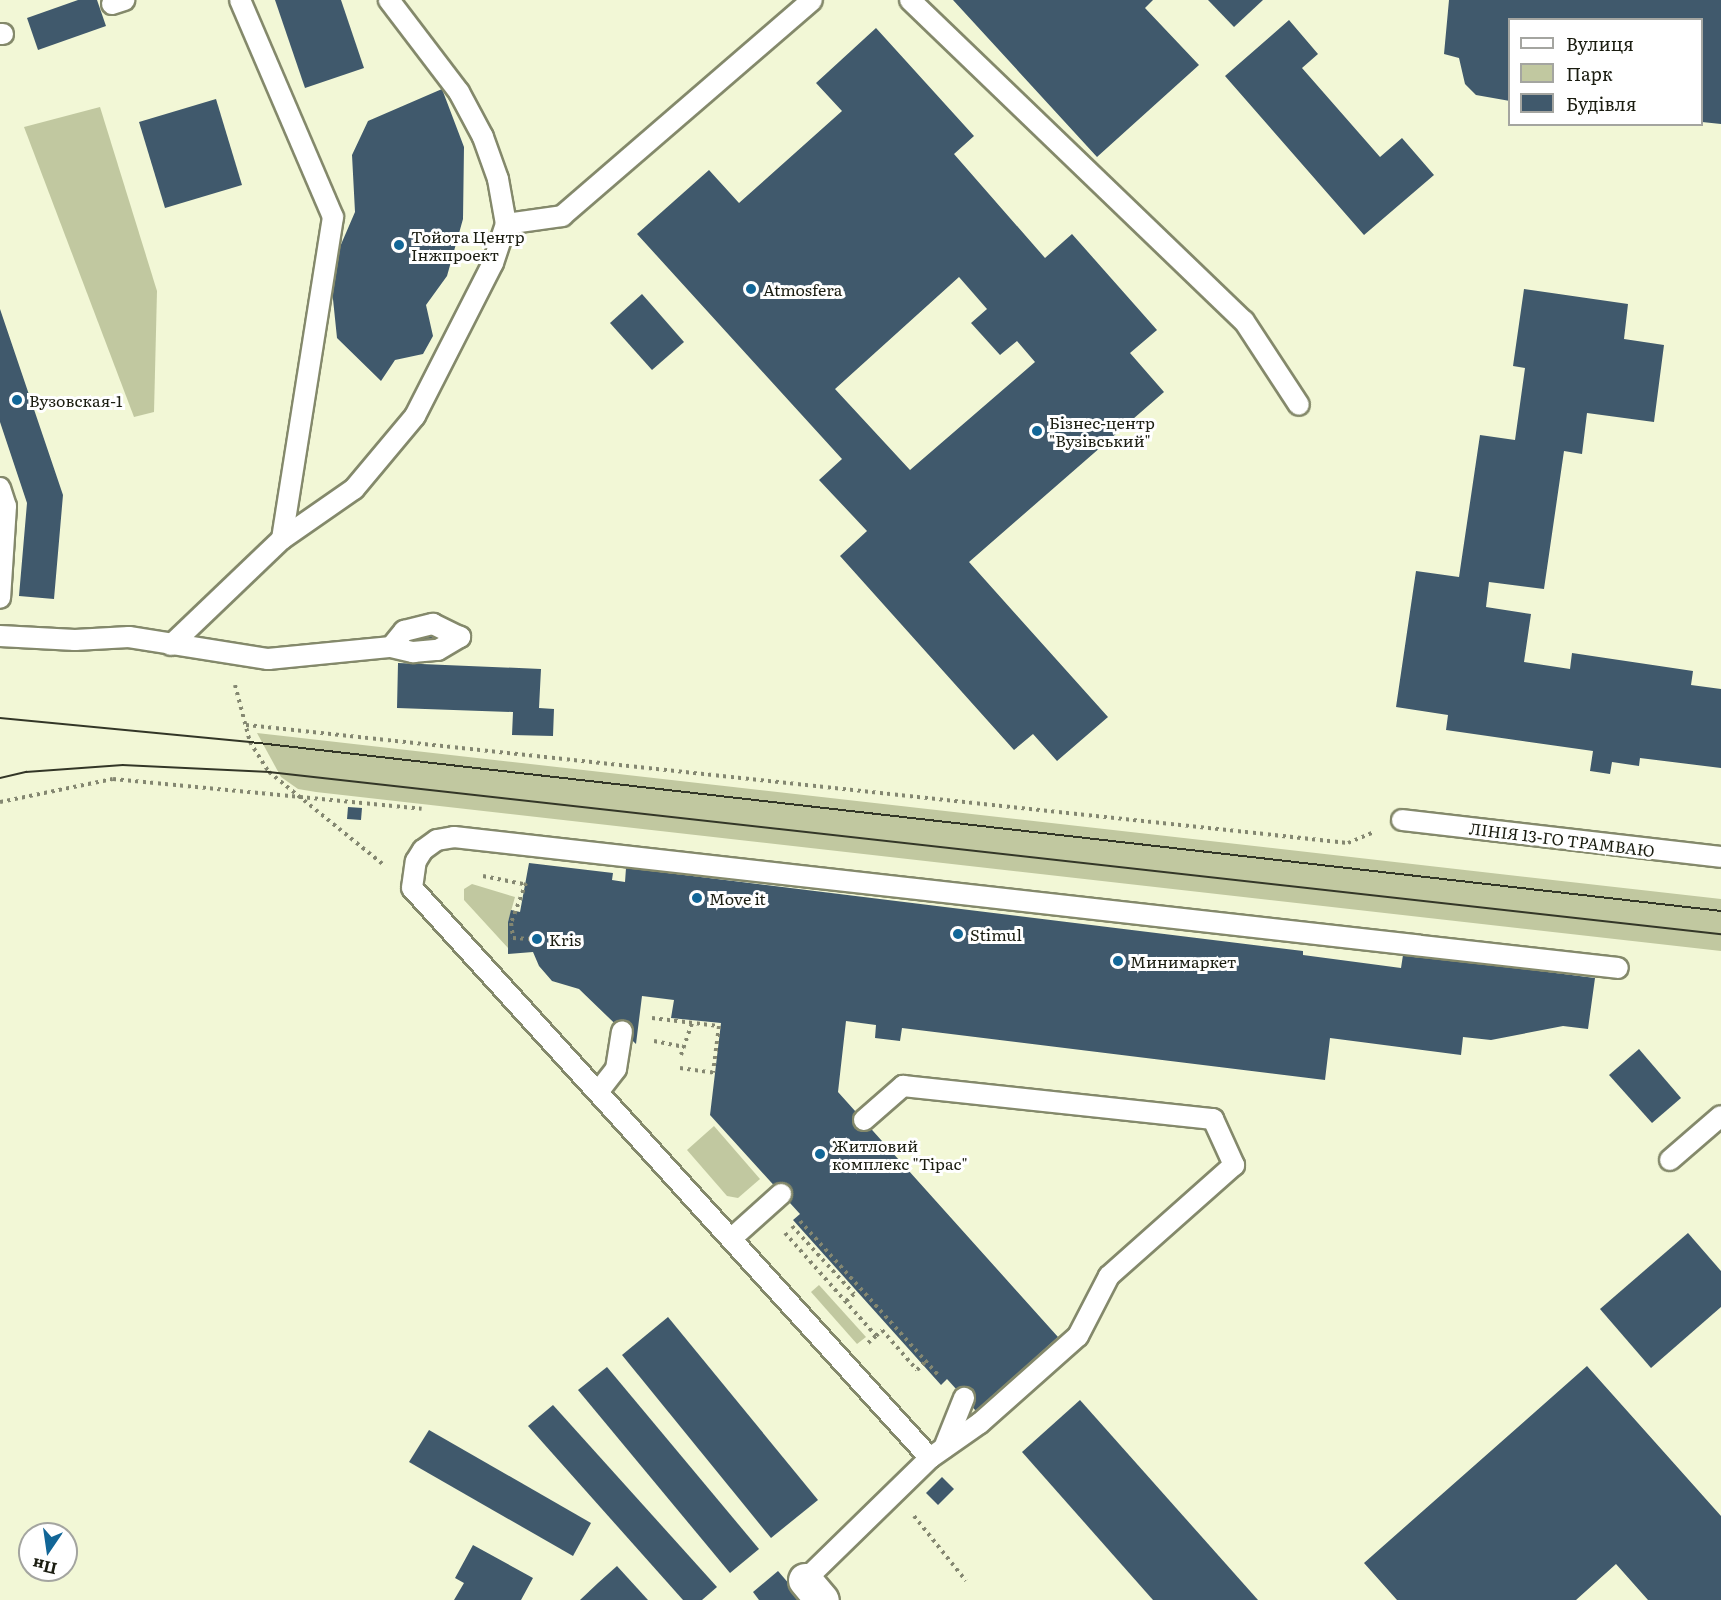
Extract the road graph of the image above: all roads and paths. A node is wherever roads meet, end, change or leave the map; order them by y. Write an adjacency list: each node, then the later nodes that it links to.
1 (240, 0): 8 (lane)
2 (388, 0): 5 (lane)
3 (812, 0): 5 (lane)
4 (910, 0): 6 (lane)
5 (506, 224): 8 (lane)
6 (1299, 405)
7 (0, 488): 9 (lane)
8 (282, 539): 11 (lane)
9 (0, 598)
10 (0, 636): 11 (lane)
11 (171, 645): 13 (lane)
12 (391, 647): 13 (lane)
13 (227, 654): 14 (path)
14 (246, 725): 15 (path); 17 (path)
15 (298, 796): 16 (path); 20 (path)
16 (0, 802)
17 (1402, 820): 18 (lane, ЛІНІЯ 13-ГО ТРАМВАЮ)
18 (1721, 857)
19 (526, 883): 21 (path)
20 (412, 888): 22 (lane); 30 (lane)
21 (531, 939)
22 (1618, 968)
23 (651, 1018): 24 (path)
24 (692, 1023): 27 (path); 29 (path)
25 (622, 1031): 30 (lane)
26 (653, 1047): 27 (path)
27 (684, 1047): 28 (path)
28 (681, 1055)
29 (680, 1068)
30 (598, 1092): 36 (lane)
31 (1721, 1116): 33 (lane)
32 (864, 1120): 45 (lane)
33 (1670, 1160)
34 (781, 1194): 36 (lane)
35 (798, 1218): 37 (path)
36 (732, 1238): 45 (lane)
37 (830, 1254): 38 (path); 42 (path)
38 (823, 1260): 39 (path); 40 (path)
39 (818, 1272)
40 (845, 1302)
41 (876, 1336): 42 (path)
42 (926, 1362): 43 (path)
43 (943, 1380)
44 (964, 1398): 45 (lane)
45 (937, 1453): 46 (lane)
46 (895, 1492): 47 (path); 48 (lane)
47 (966, 1581)
48 (813, 1590)

